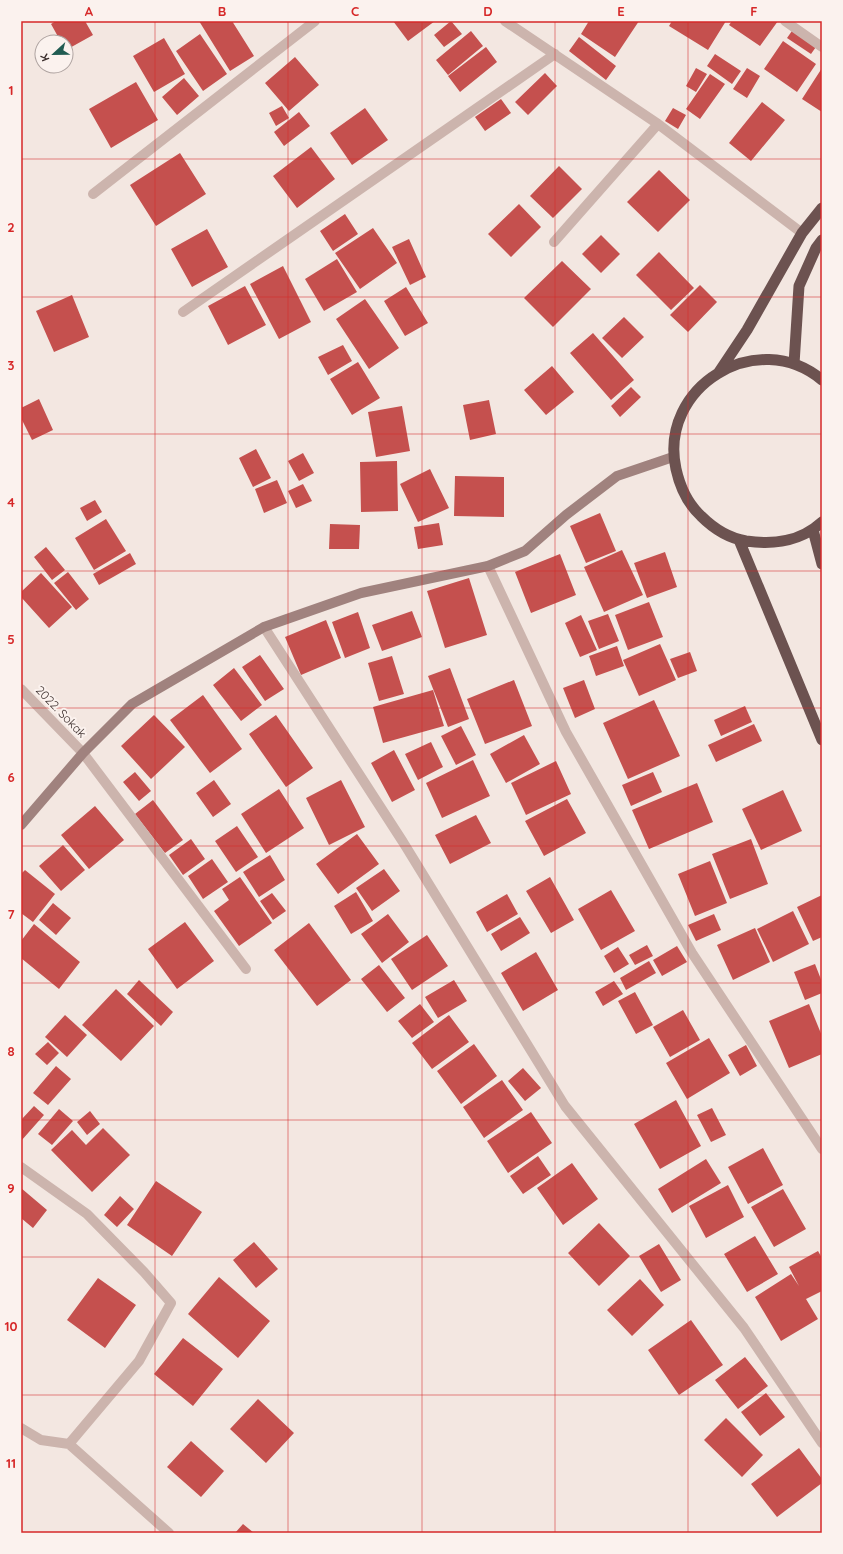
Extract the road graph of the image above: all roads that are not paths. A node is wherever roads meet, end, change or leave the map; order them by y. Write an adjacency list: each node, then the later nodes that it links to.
1 (315, 21): 7 (street)
2 (505, 21): 5 (street)
3 (784, 21): 4 (street)
4 (822, 47)
5 (555, 54): 6 (street); 12 (street)
6 (658, 124): 9 (street); 11 (street)
7 (93, 194)
8 (822, 208): 9 (highway)
9 (802, 233): 14 (highway)
10 (822, 240): 13 (highway)
11 (554, 242)
12 (183, 312)
13 (794, 364): 14 (highway); 15 (highway)
14 (719, 372): 16 (highway)
15 (822, 380)
16 (673, 457): 19 (highway); 21 (main road)
17 (822, 522): 18 (highway)
18 (813, 530): 19 (highway); 20 (highway)
19 (739, 540): 24 (highway)
20 (822, 564)
21 (488, 566): 22 (main road); 28 (street)
22 (264, 627): 25 (main road); 31 (street)
23 (21, 689): 25 (street, 2022. Sokak)
24 (822, 740)
25 (83, 753): 26 (main road); 27 (street, 2022. Sokak)
26 (21, 824)
27 (246, 969)
28 (822, 1149)
29 (21, 1167): 32 (street)
30 (21, 1428): 32 (street)
31 (822, 1443)
32 (69, 1444): 33 (street)
33 (169, 1533)

